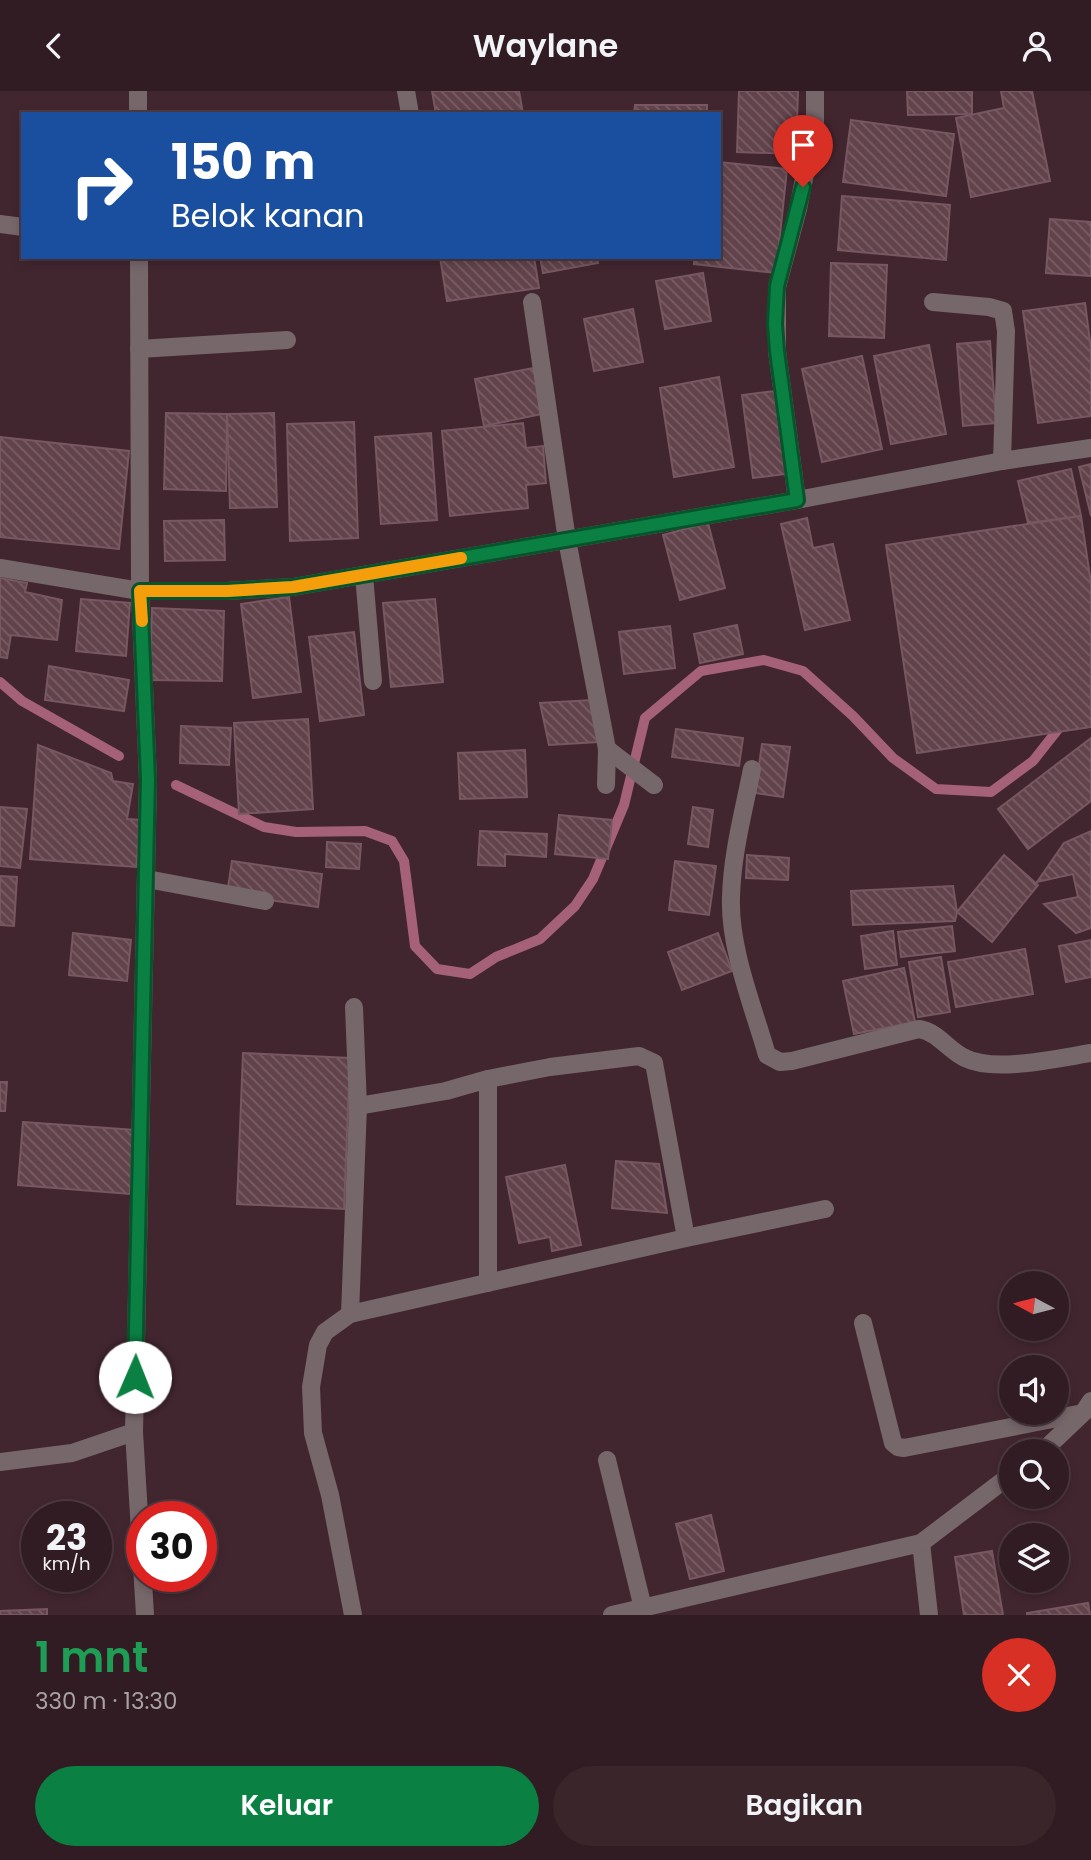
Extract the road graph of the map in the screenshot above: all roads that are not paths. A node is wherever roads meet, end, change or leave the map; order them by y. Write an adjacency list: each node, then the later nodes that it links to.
1 (138, 91): 4 (street)
2 (405, 91): 5 (street)
3 (816, 91): 15 (street)
4 (138, 112)
5 (410, 112)
6 (0, 224): 7 (street)
7 (21, 227)
8 (139, 259): 12 (street)
9 (531, 302): 16 (street)
10 (933, 302): 14 (street)
11 (287, 340): 12 (street)
12 (139, 349): 19 (street)
13 (1091, 448): 14 (street)
14 (1002, 461): 15 (street)
15 (797, 500): 16 (street)
16 (567, 540): 18 (street); 21 (street)
17 (0, 568): 19 (street)
18 (364, 575): 19 (street); 20 (street)
19 (140, 591): 25 (street)
20 (373, 681)
21 (612, 753): 23 (street); 24 (street)
22 (752, 769): 28 (street)
23 (648, 780)
24 (606, 785)
25 (147, 879): 26 (street); 37 (street)
26 (265, 901)
27 (354, 1007): 30 (street)
28 (1091, 1053)
29 (488, 1079): 30 (street); 32 (street); 33 (street)
30 (358, 1106): 34 (street)
31 (825, 1209): 32 (street)
32 (686, 1238): 33 (street)
33 (488, 1283): 34 (street)
34 (350, 1314): 45 (street)
35 (863, 1323): 36 (street)
36 (1087, 1407): 38 (street)
37 (134, 1432): 40 (street); 44 (street)
38 (1055, 1439)
39 (607, 1460): 43 (street)
40 (0, 1462)
41 (999, 1484): 42 (street)
42 (921, 1543): 43 (street); 47 (street)
43 (643, 1608): 46 (street)
44 (145, 1615)
45 (353, 1615)
46 (612, 1615)
47 (929, 1615)

